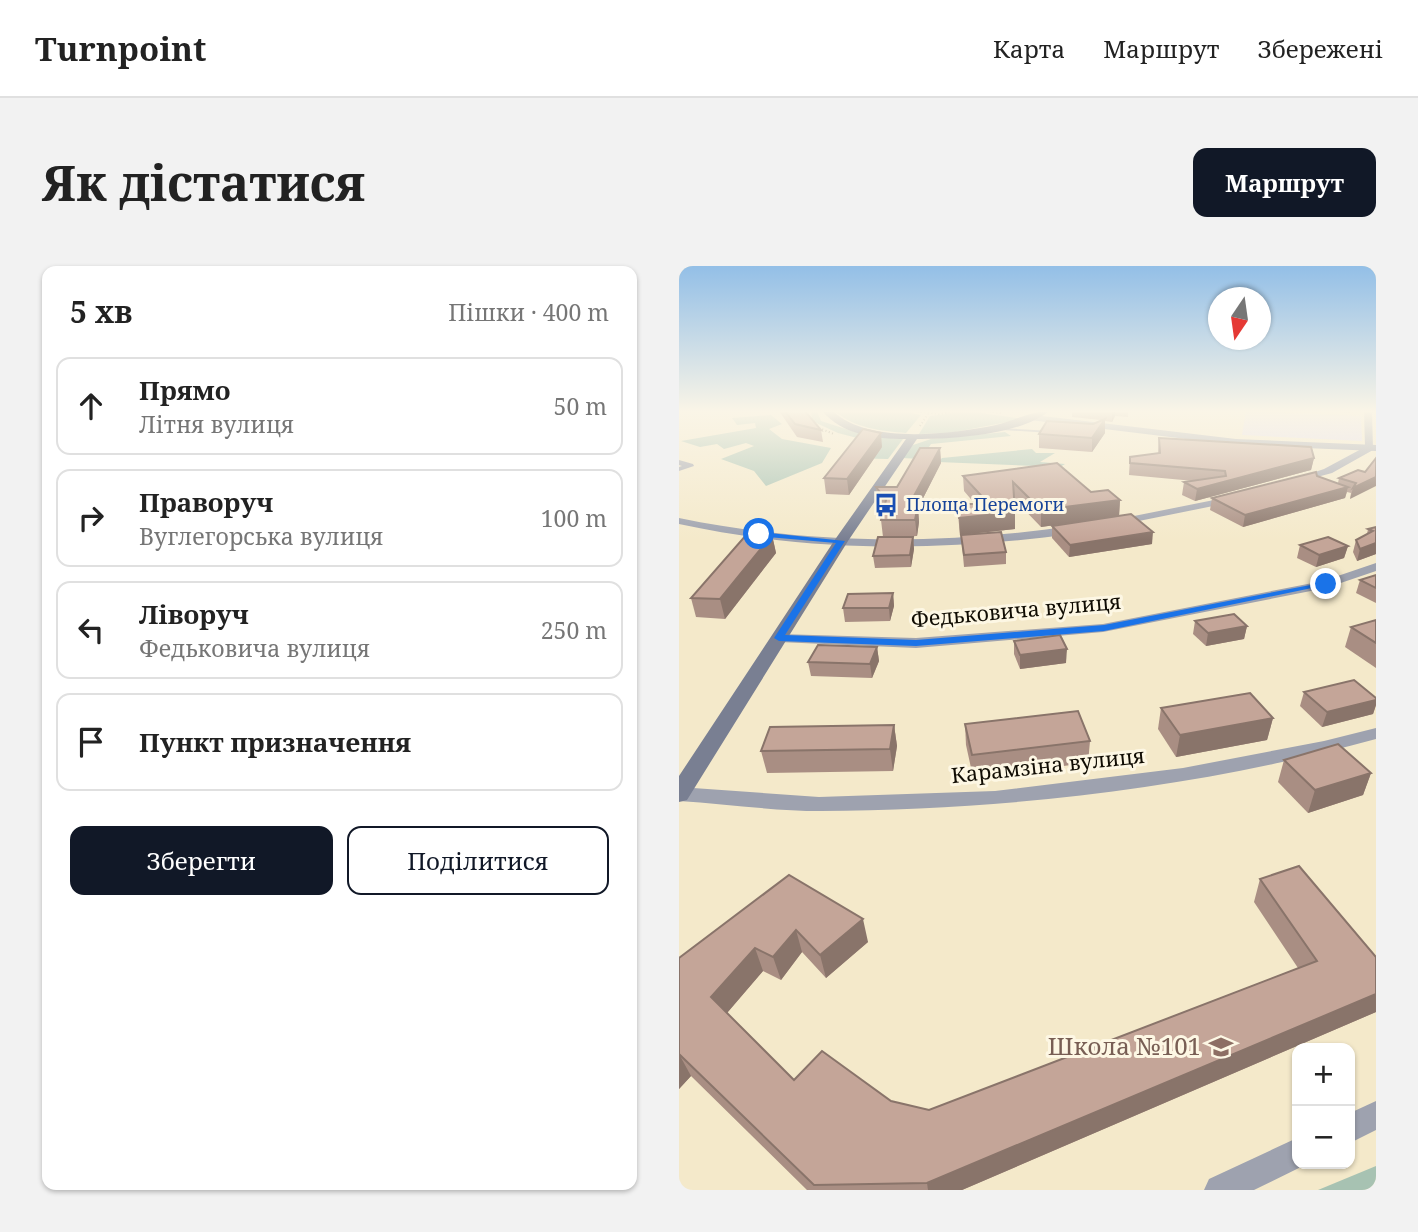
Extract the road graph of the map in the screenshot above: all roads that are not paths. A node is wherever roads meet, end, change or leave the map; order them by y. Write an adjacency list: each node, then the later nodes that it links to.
1 (901, 454): 10 (main road)
2 (1361, 454): 5 (street)
3 (679, 461): 4 (street)
4 (679, 469)
5 (1281, 487)
6 (1241, 497): 8 (street)
7 (679, 521): 10 (street)
8 (1095, 526)
9 (1082, 528): 10 (street)
10 (841, 541): 12 (main road)
11 (1376, 567): 12 (street, Федьковича вулиця)
12 (779, 638): 14 (main road)
13 (1376, 733): 14 (street, Карамзіна вулиця)
14 (679, 794)
15 (1376, 1115): 16 (street)
16 (1355, 1126)
17 (1292, 1155): 18 (street)
18 (1220, 1190)

